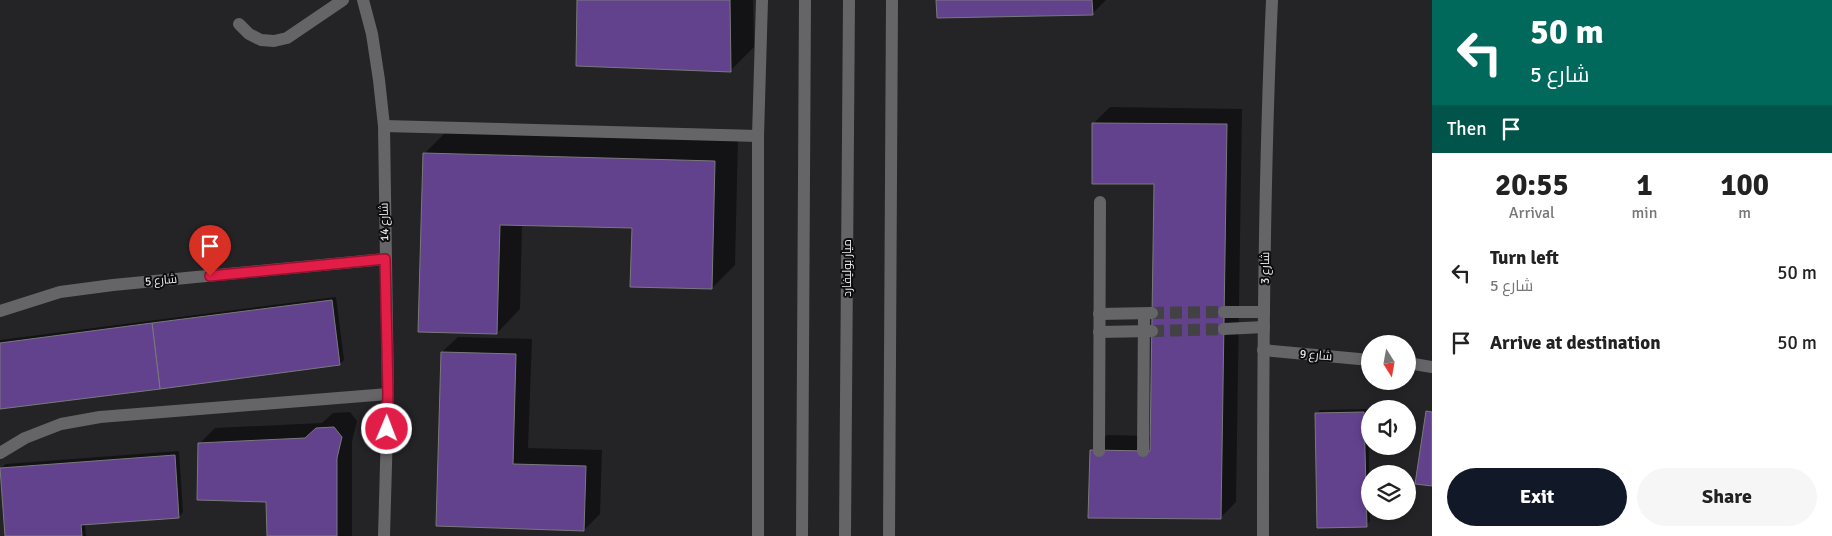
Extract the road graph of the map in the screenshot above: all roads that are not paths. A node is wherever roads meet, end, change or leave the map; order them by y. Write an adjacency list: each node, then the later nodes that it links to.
1 (343, 0): 8 (street)
2 (363, 0): 9 (street, شارع 14)
3 (762, 0): 10 (street)
4 (805, 0): 31 (street)
5 (849, 0): 32 (street, ميار بوليفارد)
6 (892, 0): 33 (street)
7 (1272, 0): 15 (street, شارع 3)
8 (240, 24)
9 (384, 126): 10 (street); 12 (street, شارع 14)
10 (758, 136): 30 (street)
11 (1100, 202): 16 (street)
12 (385, 259): 13 (street, شارع 5); 25 (street, شارع 14)
13 (0, 311)
14 (1224, 312): 15 (street)
15 (1264, 312): 17 (street, شارع 3)
16 (1099, 314): 19 (street); 20 (street)
17 (1264, 327): 18 (street); 21 (street, شارع 3)
18 (1224, 329)
19 (1148, 331): 20 (street); 27 (street)
20 (1099, 332): 26 (street)
21 (1263, 350): 22 (street, شارع 9); 34 (street, شارع 3)
22 (1361, 359)
23 (1416, 364): 24 (street)
24 (1432, 367)
25 (388, 394): 28 (street); 29 (street, شارع 14)
26 (1099, 451)
27 (1143, 451)
28 (0, 453)
29 (384, 536)
30 (758, 536)
31 (802, 536)
32 (845, 536)
33 (889, 536)
34 (1263, 536)

